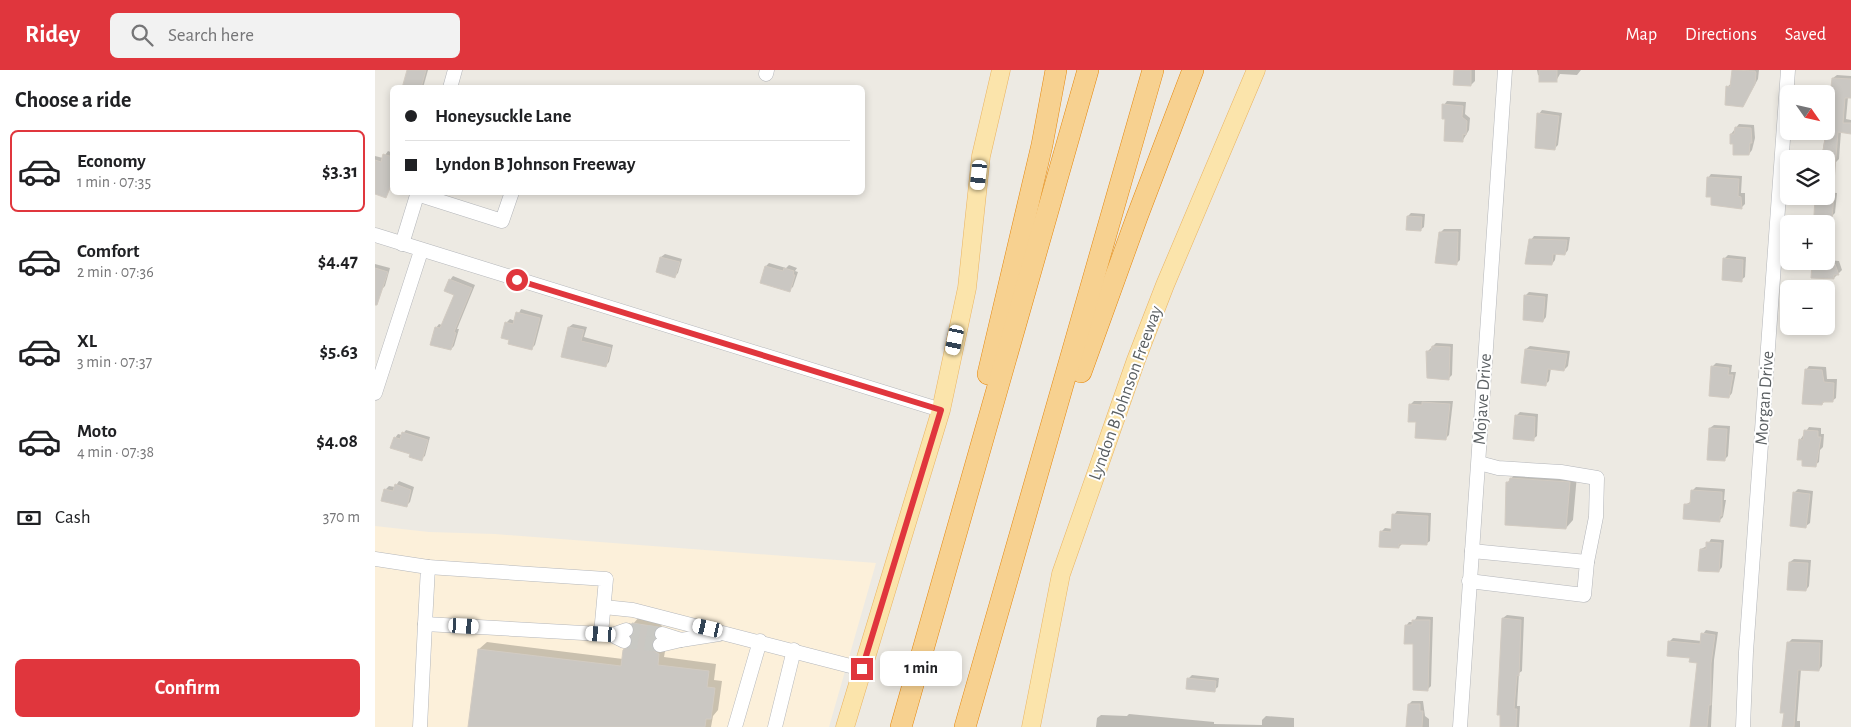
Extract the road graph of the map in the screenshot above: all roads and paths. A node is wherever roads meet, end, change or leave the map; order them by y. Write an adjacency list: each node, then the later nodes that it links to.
1 (455, 70): 10 (street)
2 (1001, 70): 18 (main road)
3 (1057, 70): 25 (highway)
4 (1088, 70): 25 (highway)
5 (1153, 70): 27 (highway)
6 (1193, 70): 27 (highway)
7 (1256, 70): 40 (main road, Lyndon B Johnson Freeway)
8 (1505, 70): 19 (street, Mojave Drive)
9 (1788, 70): 42 (street, Morgan Drive)
10 (451, 85)
11 (417, 195): 15 (street)
12 (424, 195): 13 (street)
13 (510, 195)
14 (375, 235): 15 (street)
15 (402, 244): 16 (street)
16 (421, 251): 17 (street); 18 (street)
17 (375, 393)
18 (941, 410): 33 (main road)
19 (1479, 463): 20 (street, Mojave Drive); 22 (street)
20 (1472, 551): 22 (street); 24 (street, Mojave Drive)
21 (375, 559): 23 (street)
22 (1587, 562): 24 (street)
23 (429, 567): 26 (street); 28 (street)
24 (1469, 581): 41 (street, Mojave Drive)
25 (938, 597): 38 (highway)
26 (604, 607): 28 (street); 29 (street)
27 (997, 616): 39 (highway)
28 (425, 624): 34 (street)
29 (727, 633): 30 (street); 31 (street)
30 (661, 640)
31 (760, 641): 32 (street); 35 (street)
32 (794, 650): 33 (street); 36 (street)
33 (862, 669): 37 (main road)
34 (420, 727)
35 (735, 727)
36 (775, 727)
37 (845, 727)
38 (901, 727)
39 (965, 727)
40 (1031, 727)
41 (1460, 727)
42 (1743, 727)

